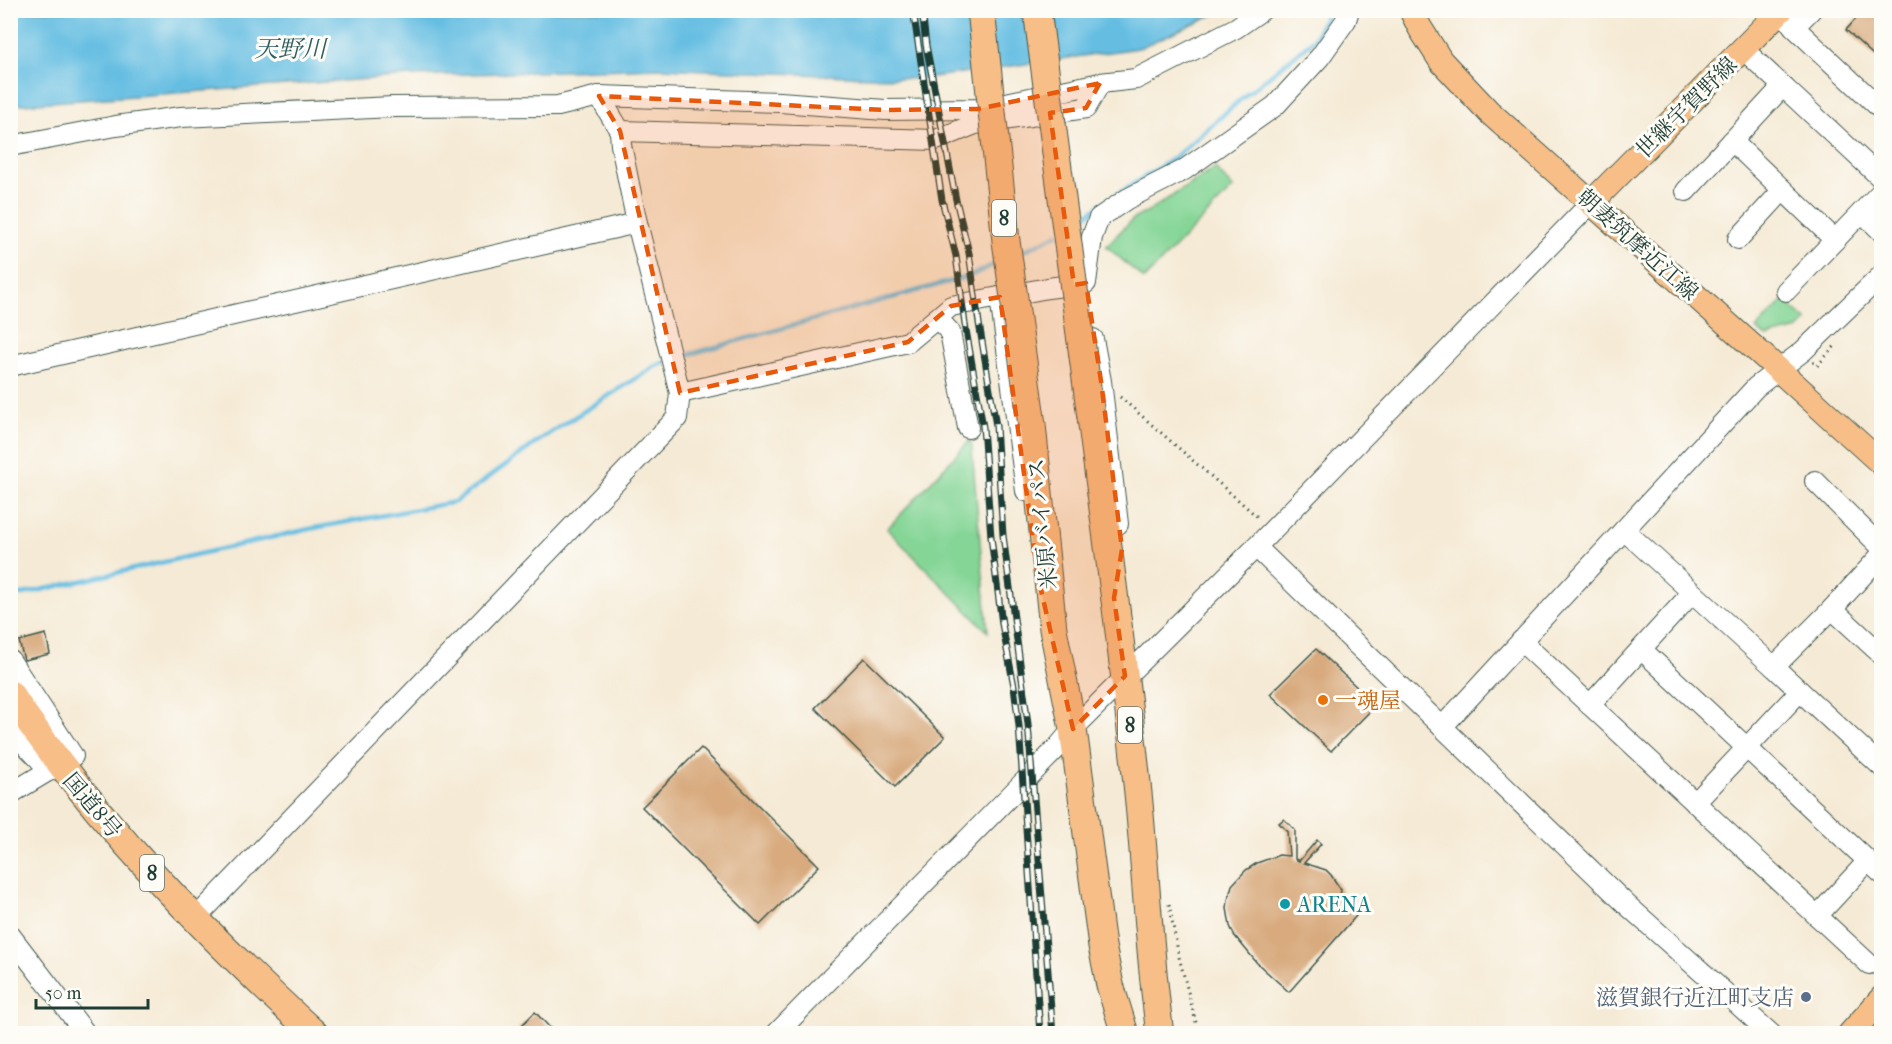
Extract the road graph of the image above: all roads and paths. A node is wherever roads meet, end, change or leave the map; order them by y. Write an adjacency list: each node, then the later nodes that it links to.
1 (981, 10): 46 (highway, 米原バイパス / 8, bridge)
2 (1037, 10): 44 (highway, 8, bridge)
3 (1262, 10): 9 (street)
4 (1349, 10): 27 (street)
5 (1412, 10): 20 (main road, 朝妻筑摩近江線)
6 (1810, 10): 7 (street)
7 (1784, 15): 8 (main road, 世継宇賀野線); 12 (street)
8 (1743, 49): 10 (street); 20 (main road, 世継宇賀野線)
9 (1100, 82): 11 (street); 13 (street)
10 (1783, 86): 14 (street); 16 (street)
11 (599, 96): 13 (street); 15 (street)
12 (1881, 110)
13 (620, 130): 22 (street)
14 (1732, 141): 17 (street); 19 (street)
15 (10, 146)
16 (1881, 179)
17 (1783, 190): 24 (street); 25 (street)
18 (1881, 190): 21 (street)
19 (1686, 191)
20 (1591, 203): 32 (main road, 朝妻筑摩近江線); 38 (street)
21 (1862, 212): 23 (street); 25 (street)
22 (637, 222): 31 (street); 34 (street)
23 (1881, 232)
24 (1738, 239)
25 (1835, 240): 28 (street)
26 (1881, 275): 32 (street)
27 (1086, 283): 29 (street); 33 (street)
28 (1786, 291)
29 (1000, 297): 30 (street); 46 (street)
30 (937, 318): 34 (street); 35 (street)
31 (10, 366)
32 (1777, 369): 36 (main road, 朝妻筑摩近江線); 39 (street)
33 (1101, 381): 38 (path); 44 (street)
34 (680, 393): 66 (street)
35 (968, 428)
36 (1881, 464)
37 (1815, 481): 41 (street)
38 (1273, 530): 40 (street)
39 (1624, 530): 43 (street); 47 (street)
40 (1257, 546): 52 (street); 56 (street)
41 (1881, 548)
42 (1881, 554): 45 (street)
43 (1692, 593): 48 (street); 51 (street)
44 (1114, 598): 52 (highway, 8)
45 (1832, 609): 49 (street); 51 (street)
46 (1053, 628): 58 (highway, 米原バイパス / 8)
47 (1521, 641): 55 (street); 56 (street)
48 (1642, 650): 55 (street); 59 (street)
49 (1881, 655)
50 (10, 660): 61 (street)
51 (1774, 667): 53 (street)
52 (1125, 676): 58 (street); 74 (highway, 8)
53 (1800, 691): 59 (street); 60 (street)
54 (10, 694): 61 (highway, 国道8号 / 8)
55 (1590, 705): 63 (street)
56 (1442, 727): 75 (street)
57 (10, 728): 61 (street)
58 (1073, 729): 72 (street); 73 (highway, 米原バイパス / 8)
59 (1746, 748): 63 (street); 64 (street)
60 (1881, 766)
61 (54, 768): 62 (street); 66 (highway, 国道8号 / 8)
62 (10, 794)
63 (1695, 803): 65 (street)
64 (1875, 868): 65 (street)
65 (1817, 916): 68 (street)
66 (195, 919): 71 (highway, 国道8号 / 8)
67 (10, 935): 70 (street)
68 (1869, 964)
69 (1881, 998): 76 (main road)
70 (86, 1034)
71 (315, 1034)
72 (776, 1034)
73 (1125, 1034)
74 (1160, 1034)
75 (1771, 1034)
76 (1850, 1034)

